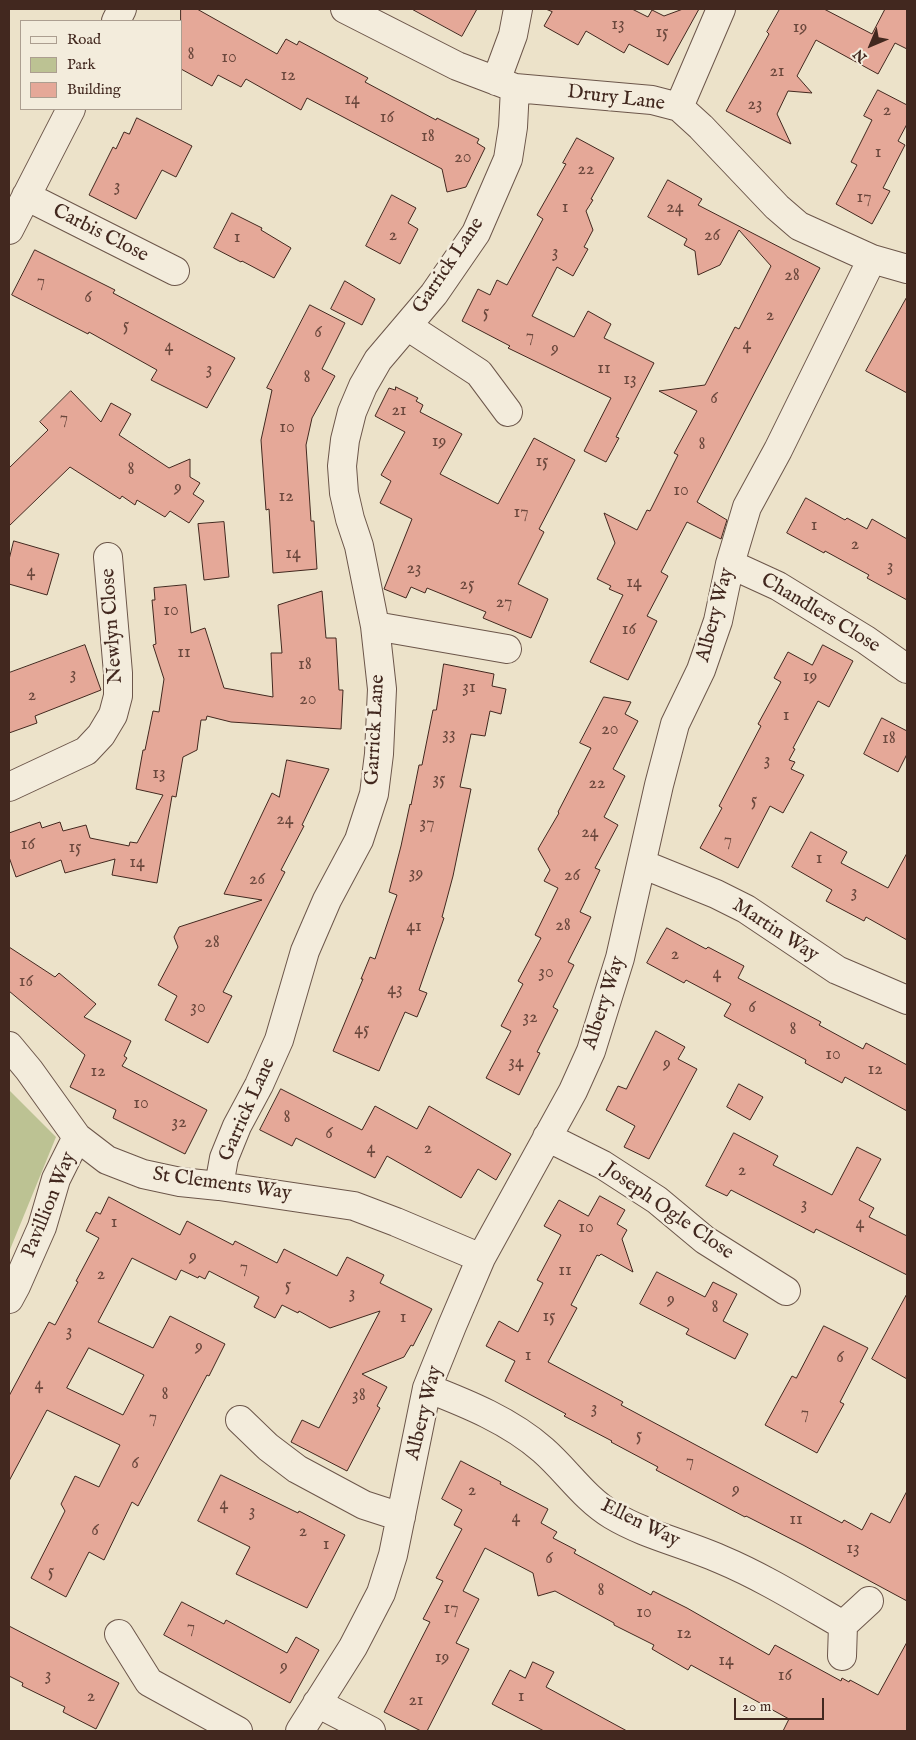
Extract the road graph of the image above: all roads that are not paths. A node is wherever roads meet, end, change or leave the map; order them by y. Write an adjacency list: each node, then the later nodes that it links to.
1 (345, 9): 4 (street, Drury Lane)
2 (518, 9): 4 (street, Garrick Lane)
3 (721, 9): 5 (street)
4 (506, 85): 5 (street, Drury Lane); 12 (street, Garrick Lane)
5 (678, 107): 9 (street, Drury Lane)
6 (70, 110): 7 (street)
7 (26, 196): 8 (street); 11 (street, Carbis Close)
8 (9, 230)
9 (872, 259): 10 (street, Drury Lane); 15 (street, Albery Way)
10 (907, 269)
11 (175, 271)
12 (407, 326): 13 (street, Garrick Lane); 16 (street, Garrick Lane)
13 (508, 412)
14 (108, 556): 19 (street, Newlyn Close)
15 (730, 564): 18 (street, Chandlers Close); 20 (street, Albery Way)
16 (375, 626): 17 (street); 25 (street, Garrick Lane)
17 (507, 649)
18 (907, 669)
19 (9, 787)
20 (642, 864): 21 (street, Martin Way); 24 (street, Albery Way)
21 (907, 1000)
22 (9, 1046): 23 (street, St Clements Way)
23 (78, 1137): 25 (street, St Clements Way); 28 (street, Pavillion Way)
24 (547, 1137): 26 (street, Albery Way); 27 (street, Joseph Ogle Close)
25 (219, 1186): 26 (street, St Clements Way)
26 (481, 1258): 29 (street, Albery Way)
27 (786, 1291)
28 (9, 1299)
29 (427, 1388): 31 (street, Albery Way); 33 (street, Ellen Way)
30 (240, 1420): 31 (street)
31 (401, 1517): 36 (street, Albery Way)
32 (869, 1601): 33 (street)
33 (843, 1625): 35 (street)
34 (119, 1634): 37 (street)
35 (842, 1656)
36 (317, 1704): 38 (street, Albery Way); 39 (street)
37 (238, 1731)
38 (300, 1731)
39 (371, 1731)

